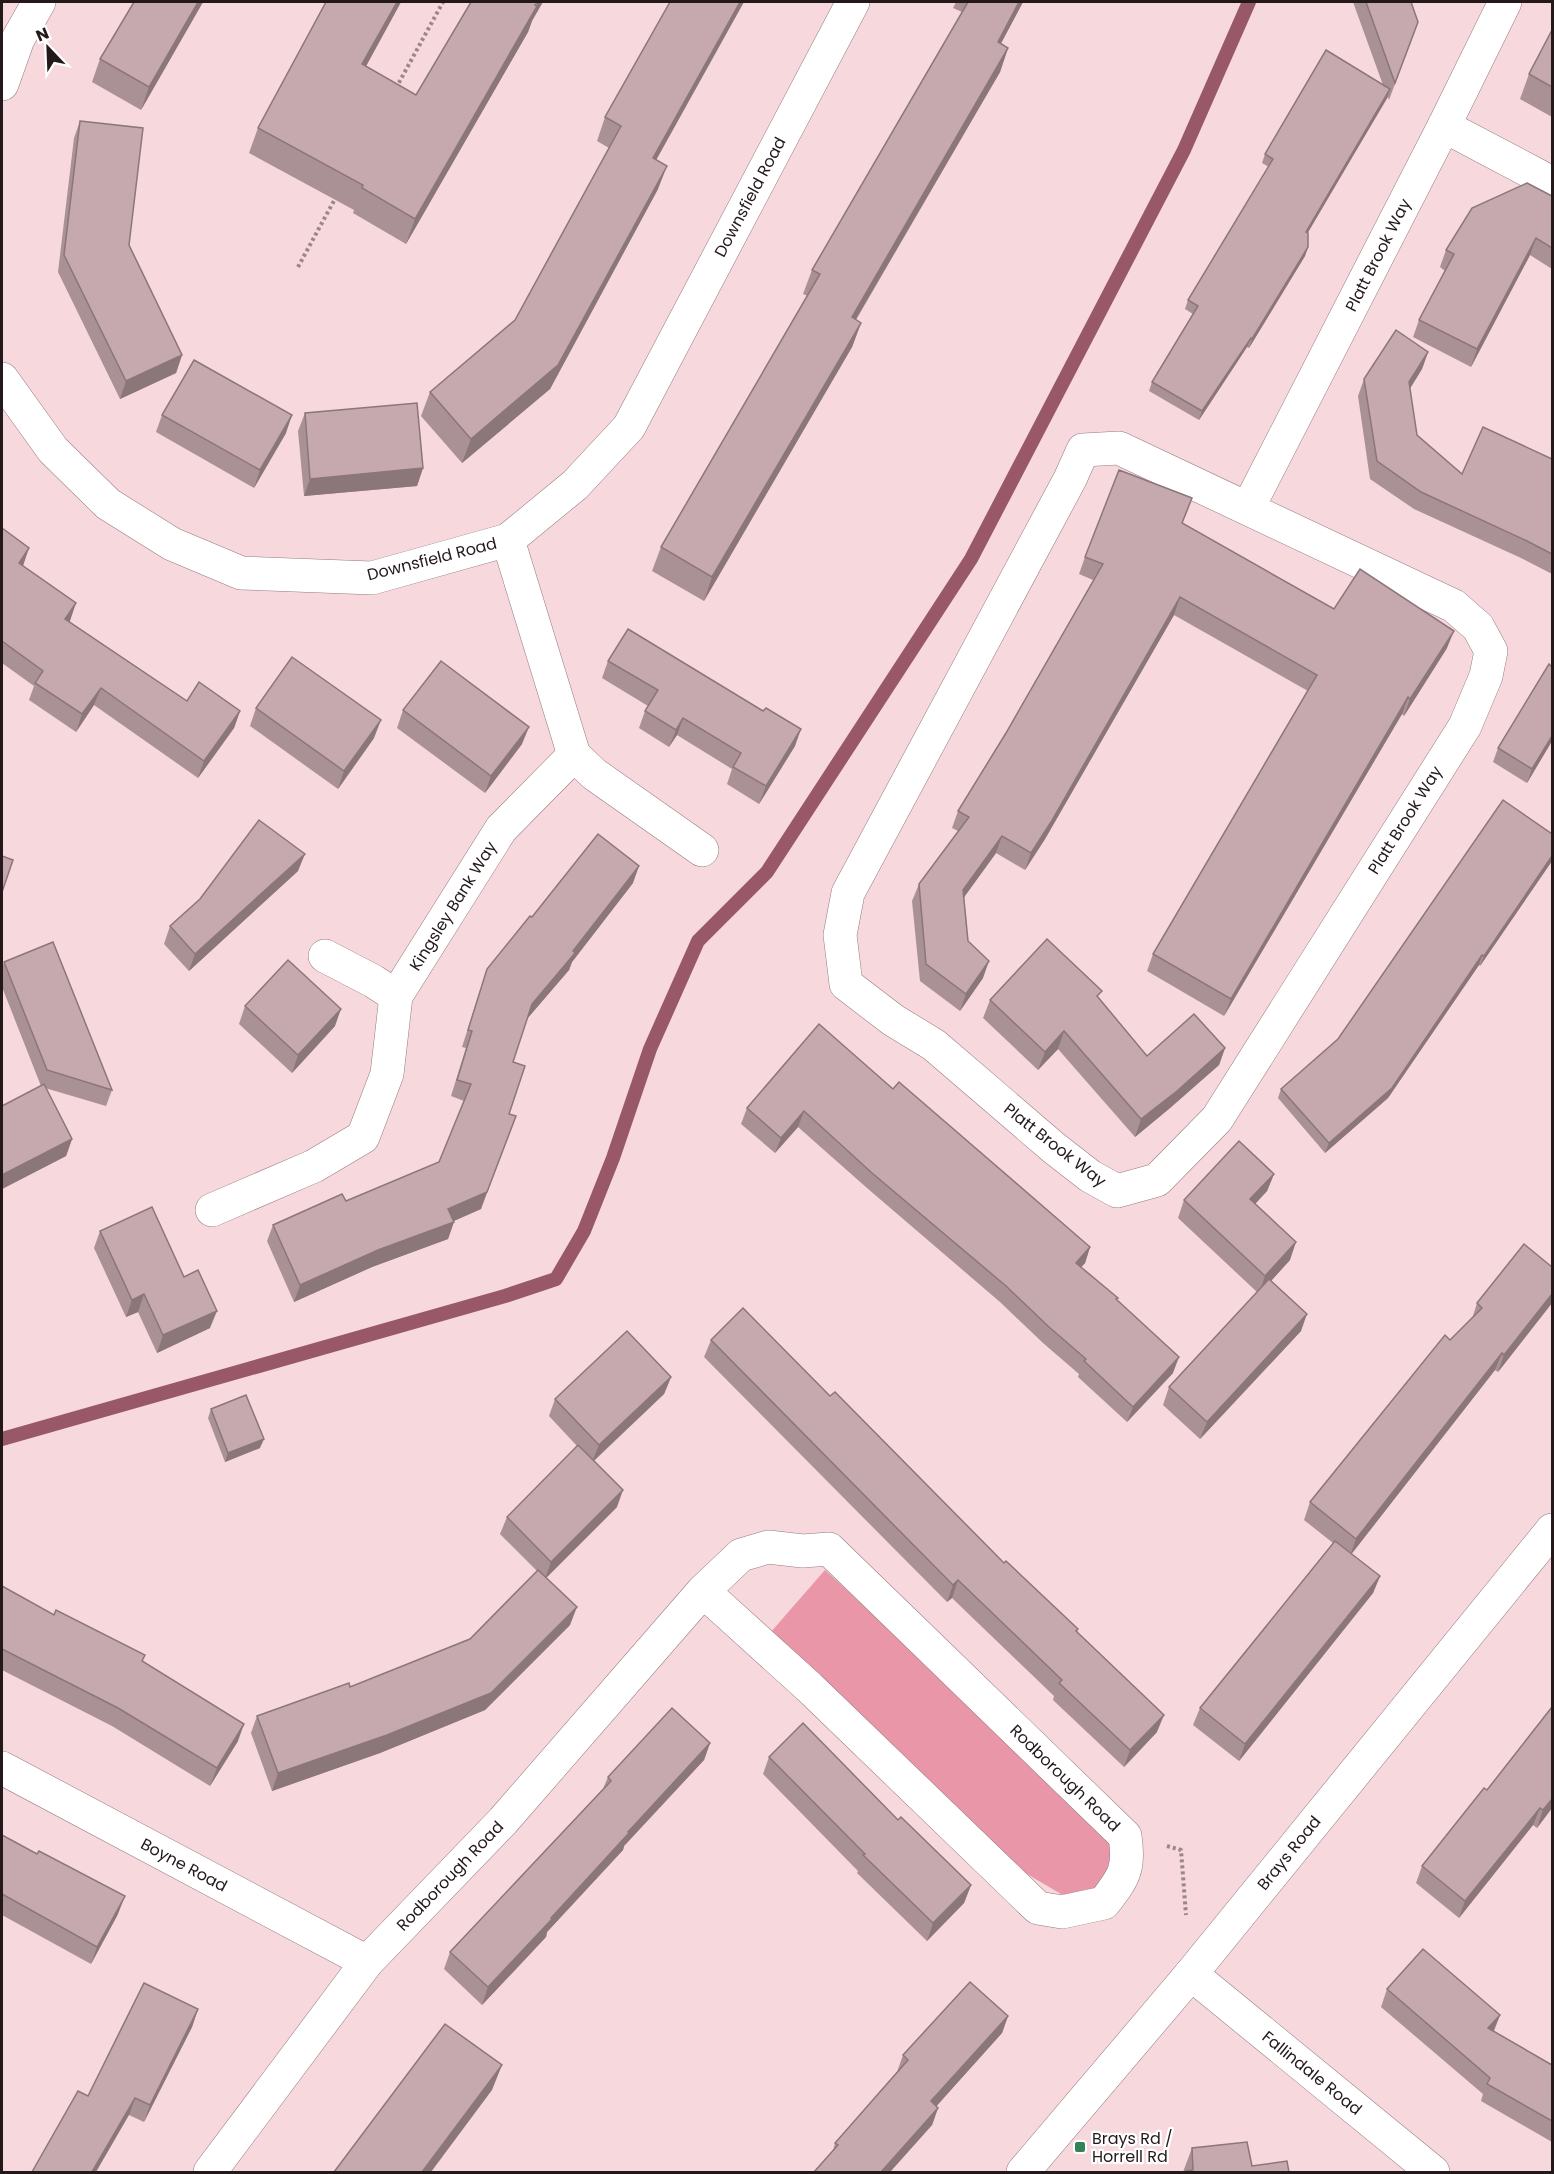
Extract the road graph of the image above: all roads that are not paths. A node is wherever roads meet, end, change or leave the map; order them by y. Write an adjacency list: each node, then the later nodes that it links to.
1 (39, 2): 4 (street)
2 (852, 2): 9 (street, Downsfield Road)
3 (1505, 2): 5 (street, Platt Brook Way)
4 (2, 84)
5 (1444, 126): 6 (street); 8 (street, Platt Brook Way)
6 (1552, 183)
7 (2, 380): 9 (street, Downsfield Road)
8 (1248, 508): 8 (street, Platt Brook Way)
9 (508, 540): 10 (street)
10 (574, 754): 11 (street); 13 (street, Kingsley Bank Way)
11 (702, 850)
12 (325, 956): 13 (street)
13 (396, 996): 14 (street, Kingsley Bank Way)
14 (212, 1210)
15 (1552, 1530): 19 (street, Brays Road)
16 (703, 1591): 16 (street, Rodborough Road); 18 (street, Rodborough Road)
17 (2, 1768): 18 (street, Boyne Road)
18 (367, 1962): 20 (street, Rodborough Road)
19 (1191, 1974): 21 (street, Brays Road); 22 (street, Fallindale Road)
20 (210, 2172)
21 (1023, 2172)
22 (1433, 2172)

